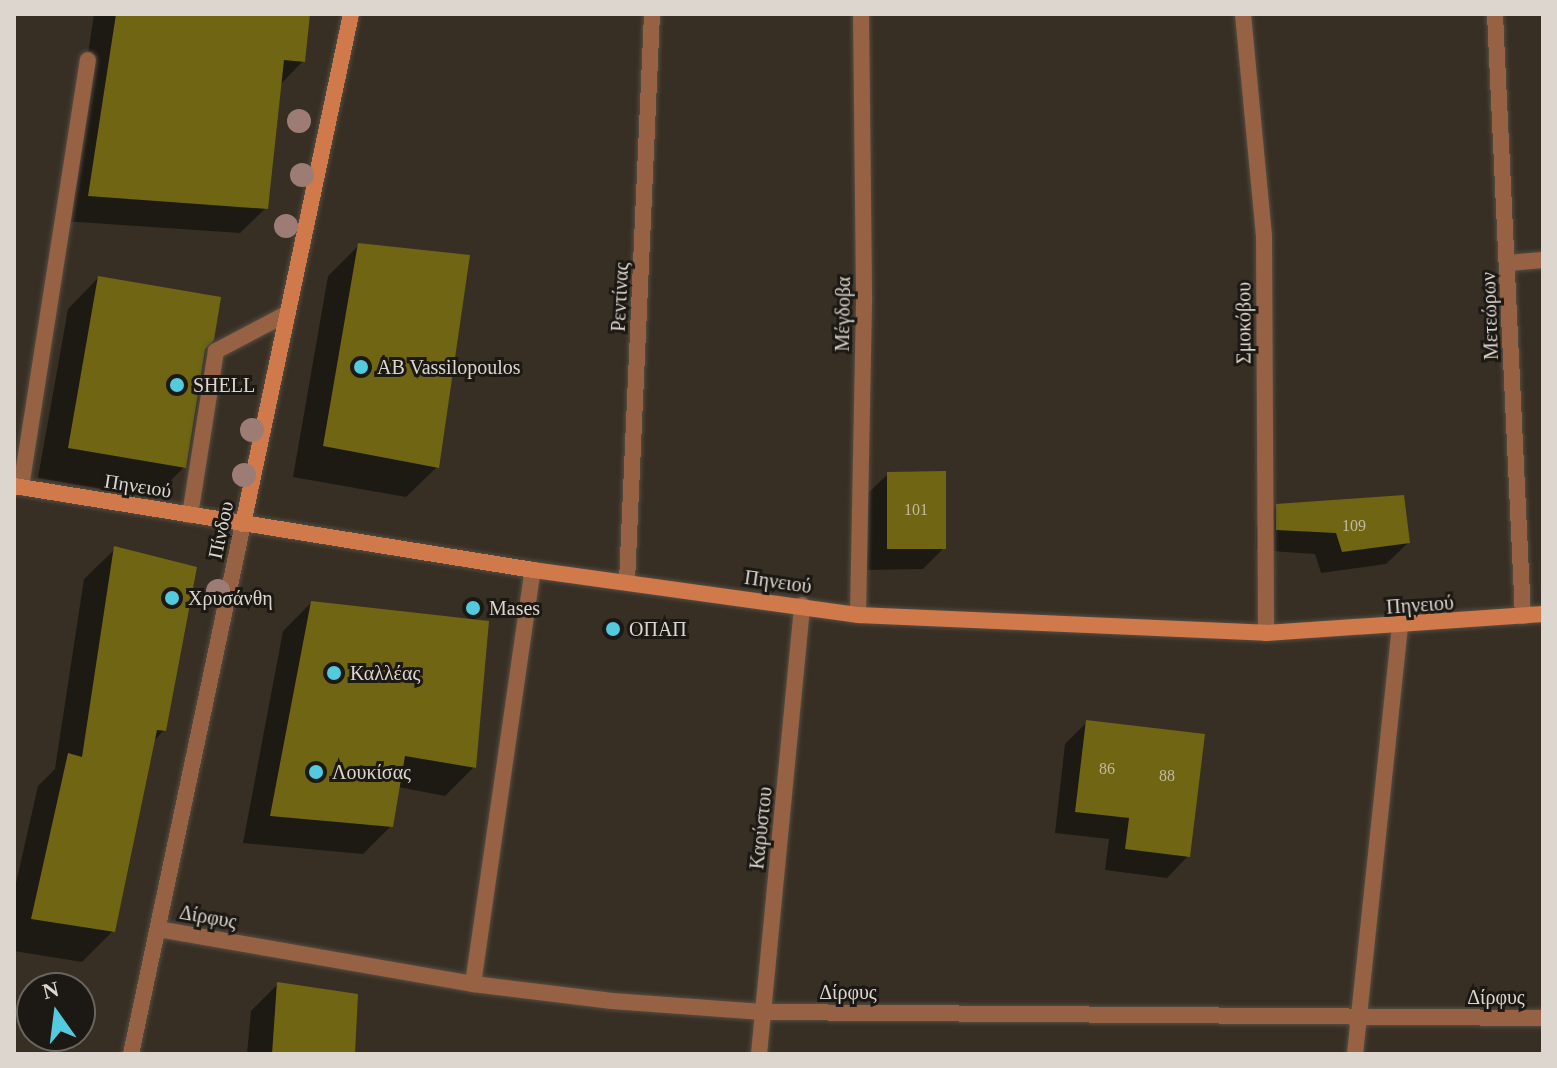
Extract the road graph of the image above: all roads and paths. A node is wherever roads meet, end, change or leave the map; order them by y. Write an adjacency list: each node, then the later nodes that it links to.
1 (351, 14): 9 (main road, Πίνδου)
2 (652, 14): 14 (street, Ρεντίνας)
3 (861, 14): 17 (street, Μέγδοβα)
4 (1243, 14): 20 (street, Σμοκόβου)
5 (1495, 14): 8 (street, Μετεώρων)
6 (88, 60): 10 (street)
7 (1543, 260): 8 (street)
8 (1508, 263): 18 (street, Μετεώρων)
9 (288, 313): 11 (street); 12 (main road, Πίνδου)
10 (17, 487): 11 (main road, Πηνειού)
11 (190, 515): 12 (main road, Πηνειού)
12 (243, 524): 13 (main road, Πηνειού); 21 (street, Πίνδου)
13 (533, 570): 14 (main road, Πηνειού); 22 (street)
14 (627, 582): 15 (main road, Πηνειού)
15 (802, 605): 17 (main road, Πηνειού); 23 (street, Καρύστου)
16 (1543, 614): 18 (main road, Πηνειού)
17 (858, 615): 20 (main road, Πηνειού)
18 (1523, 616): 19 (main road, Πηνειού)
19 (1400, 627): 20 (main road, Πηνειού); 24 (street)
20 (1266, 633)
21 (158, 929): 22 (street, Δίρφυς); 26 (street, Πίνδου)
22 (473, 984): 23 (street, Δίρφυς)
23 (763, 1012): 24 (street, Δίρφυς); 27 (street, Καρύστου)
24 (1358, 1016): 25 (street, Δίρφυς); 28 (street)
25 (1543, 1018)
26 (131, 1054)
27 (759, 1054)
28 (1355, 1054)

